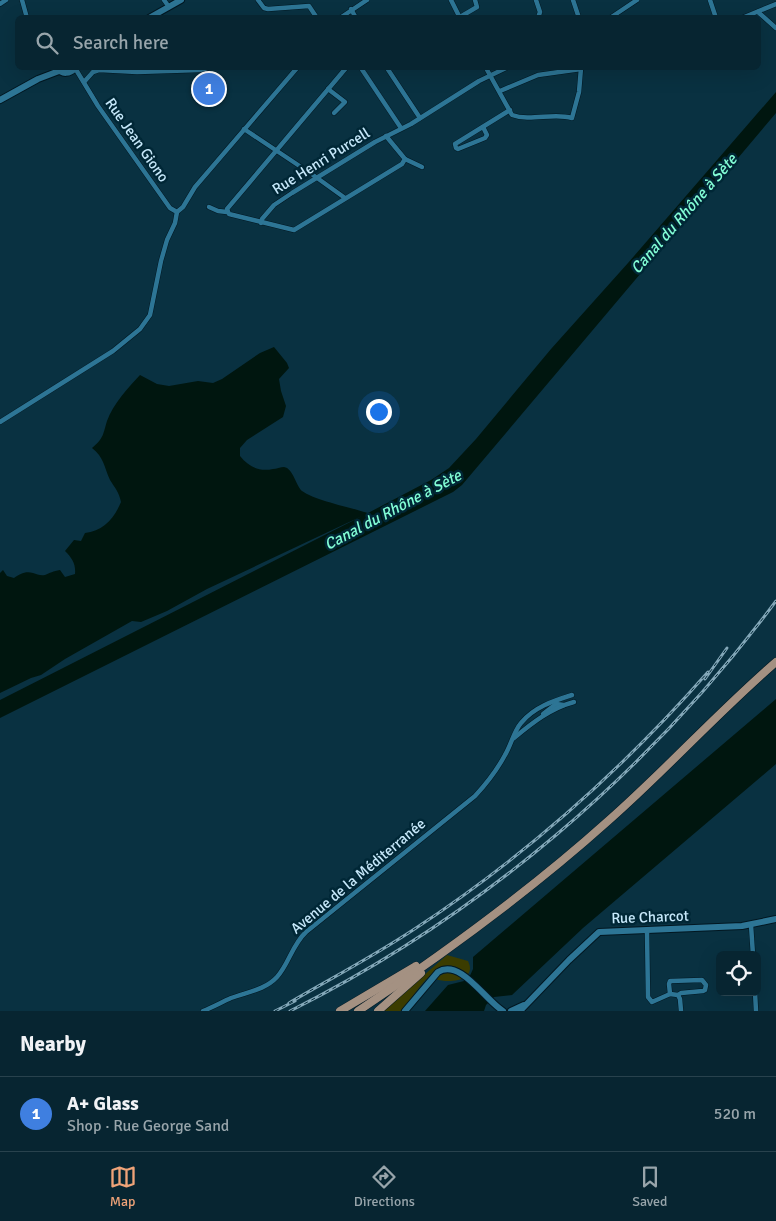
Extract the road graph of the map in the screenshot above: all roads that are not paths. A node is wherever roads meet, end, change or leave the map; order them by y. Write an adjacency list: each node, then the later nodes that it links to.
1 (6, 0): 14 (street)
2 (22, 0): 20 (street)
3 (164, 0): 17 (street)
4 (181, 0): 17 (street)
5 (258, 0): 16 (street)
6 (303, 0): 16 (street)
7 (367, 0): 18 (street)
8 (451, 0): 25 (street)
9 (475, 0): 26 (street)
10 (536, 0): 27 (street)
11 (572, 0): 28 (street)
12 (636, 0): 29 (street)
13 (710, 0): 30 (street)
14 (0, 4)
15 (776, 4): 19 (street)
16 (305, 6): 22 (street)
17 (169, 7): 21 (street)
18 (351, 10): 23 (street); 24 (street)
19 (758, 12): 31 (street); 32 (street)
20 (26, 15)
21 (154, 15)
22 (315, 15)
23 (344, 15)
24 (354, 15)
25 (459, 15)
26 (464, 15)
27 (539, 15)
28 (578, 15)
29 (614, 15)
30 (715, 15)
31 (750, 15)
32 (776, 28)
33 (49, 70): 53 (street)
34 (56, 70): 53 (street)
35 (60, 70): 36 (street)
36 (71, 70)
37 (74, 70): 50 (street, Rue Jean Giono)
38 (99, 70): 40 (street)
39 (99, 70): 50 (street)
40 (200, 70)
41 (295, 70): 59 (street)
42 (344, 70): 51 (street)
43 (362, 70): 58 (street)
44 (388, 70): 56 (street)
45 (487, 70): 49 (street)
46 (501, 70): 49 (street, Rue Henri Purcell)
47 (567, 70): 52 (street)
48 (581, 70): 54 (street)
49 (490, 75): 52 (street); 56 (street, Rue Henri Purcell)
50 (83, 81): 67 (street, Rue Jean Giono)
51 (328, 89): 55 (street); 61 (street)
52 (500, 92): 54 (street)
53 (0, 99)
54 (510, 110): 57 (street)
55 (334, 113)
56 (420, 118): 58 (street, Rue Henri Purcell)
57 (483, 127): 57 (street)
58 (401, 128): 60 (street, Rue Henri Purcell)
59 (244, 129): 61 (street); 67 (street)
60 (386, 136): 62 (street); 64 (street, Rue Henri Purcell)
61 (276, 150): 64 (street); 68 (street)
62 (406, 160): 63 (street); 65 (street)
63 (422, 167)
64 (318, 178): 65 (street); 69 (street, Rue Henri Purcell)
65 (345, 198): 69 (street)
66 (209, 207): 68 (street)
67 (177, 212): 70 (street)
68 (227, 212): 69 (street)
69 (261, 223)
70 (0, 422)
71 (776, 662): 81 (main road)
72 (572, 695): 73 (street, Avenue de la Méditerranée)
73 (556, 702): 75 (street, Avenue de la Méditerranée); 76 (street, Avenue de la Méditerranée); 77 (street, Avenue de la Méditerranée)
74 (574, 702): 75 (street, Avenue de la Méditerranée)
75 (564, 705): 76 (street, Avenue de la Méditerranée)
76 (538, 718): 77 (street, Avenue de la Méditerranée)
77 (513, 739): 88 (street, Avenue de la Méditerranée)
78 (776, 919): 79 (street, Rue Charcot)
79 (750, 925): 80 (street, Rue Charcot); 82 (street)
80 (647, 931): 83 (street); 86 (street, Rue Charcot)
81 (450, 947): 89 (main road); 90 (main road); 91 (main road)
82 (753, 951)
83 (670, 994): 84 (street); 84 (street)
84 (678, 995): 96 (street)
85 (755, 996): 97 (street)
86 (525, 1005): 94 (street, Rue Charcot); 95 (street, Rue Charcot)
87 (495, 1007): 92 (street); 93 (street)
88 (203, 1011)
89 (340, 1011)
90 (358, 1011)
91 (378, 1011)
92 (405, 1011)
93 (503, 1011)
94 (511, 1011)
95 (520, 1011)
96 (681, 1011)
97 (756, 1011)

